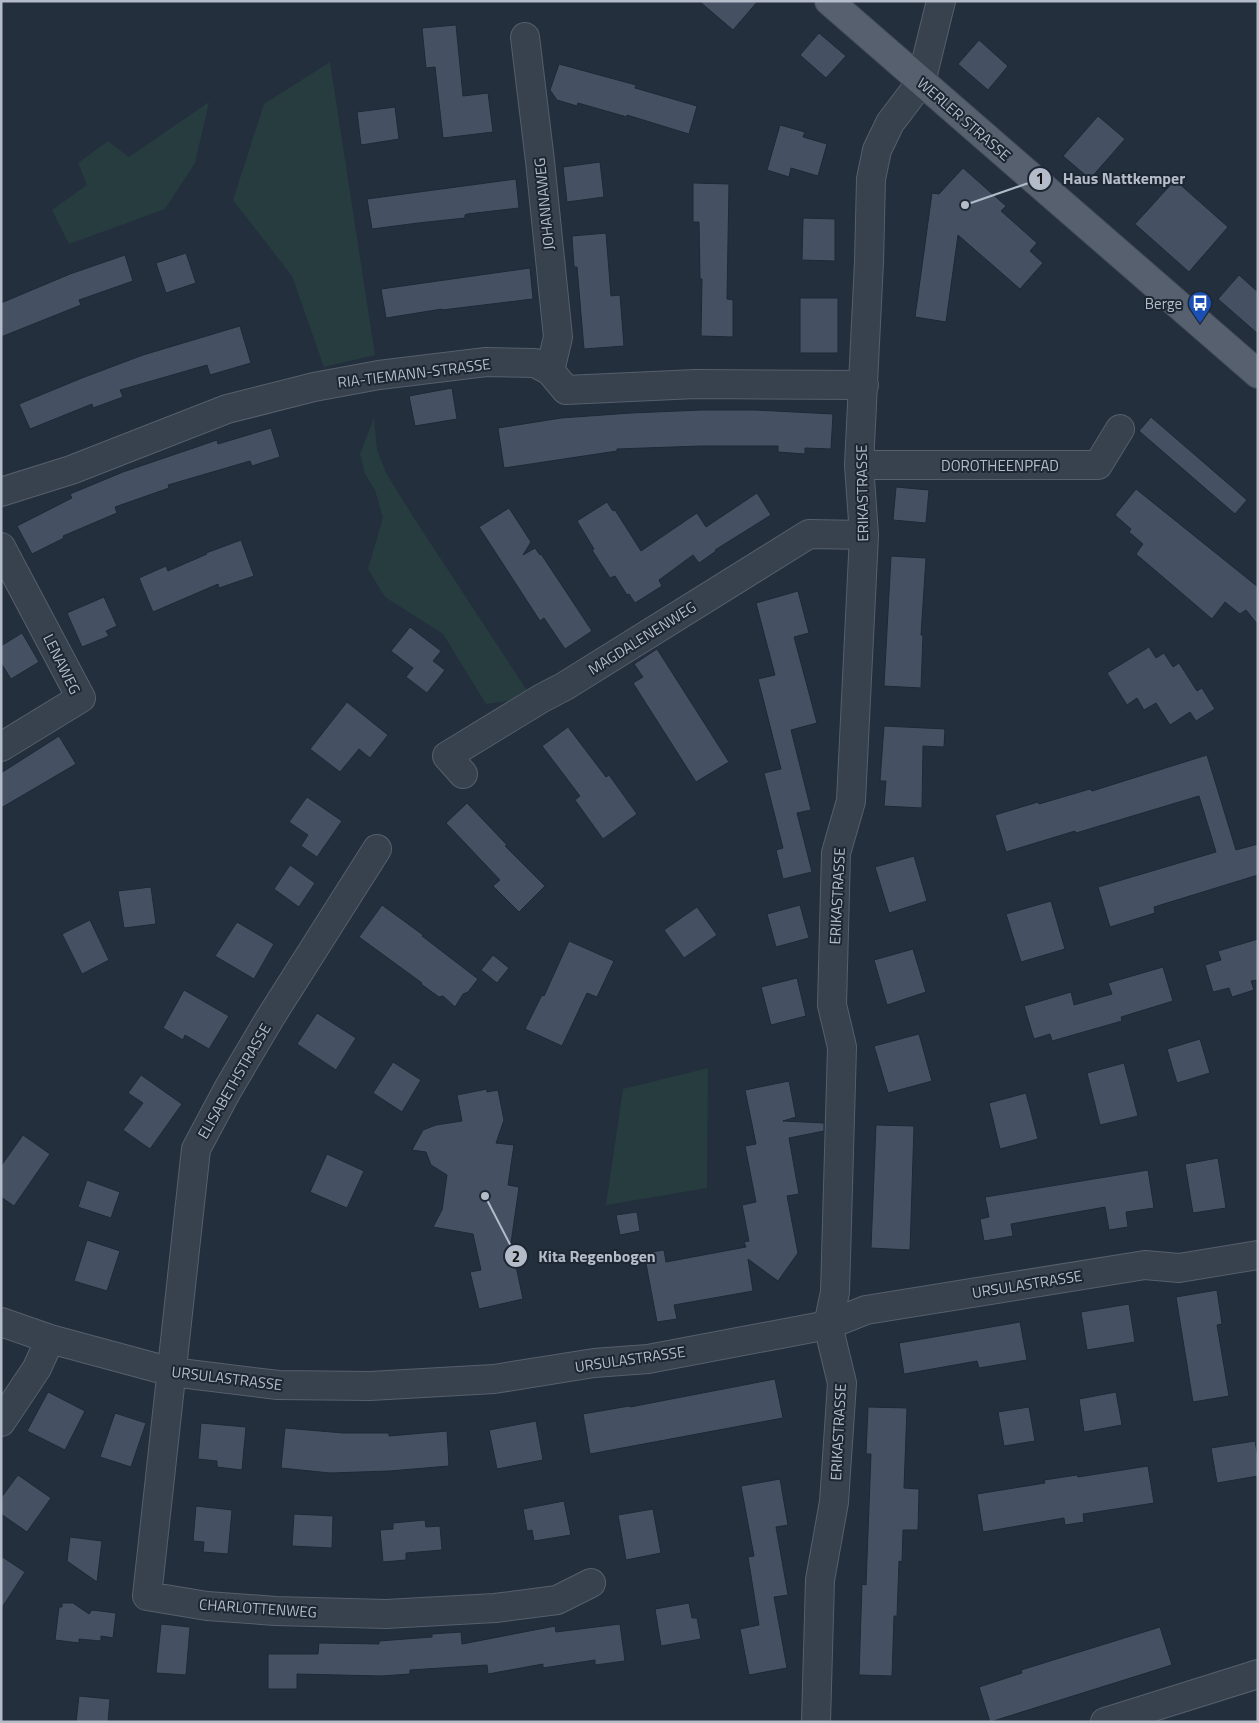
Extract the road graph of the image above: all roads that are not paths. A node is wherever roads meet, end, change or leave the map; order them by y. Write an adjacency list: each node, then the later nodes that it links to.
1 (829, 1): 4 (main road, WERLER STRASSE)
2 (941, 1): 4 (street)
3 (525, 37): 5 (street, JOHANNAWEG)
4 (922, 82): 6 (main road, WERLER STRASSE); 7 (street, ERIKASTRASSE)
5 (550, 371): 7 (street); 10 (street, RIA-TIEMANN-STRASSE)
6 (1258, 374)
7 (864, 384): 9 (street, ERIKASTRASSE)
8 (1120, 429): 9 (street, DOROTHEENPFAD)
9 (859, 465): 11 (street, ERIKASTRASSE)
10 (1, 492)
11 (864, 534): 14 (street, MAGDALENENWEG); 18 (street, ERIKASTRASSE)
12 (1, 547): 13 (street, LENAWEG)
13 (1, 747)
14 (463, 774)
15 (377, 849): 20 (street, ELISABETHSTRASSE)
16 (1258, 1255): 18 (street, URSULASTRASSE)
17 (1, 1322): 19 (street, URSULASTRASSE)
18 (828, 1325): 20 (street, URSULASTRASSE); 24 (street, ERIKASTRASSE)
19 (50, 1340): 20 (street, URSULASTRASSE); 21 (street)
20 (172, 1372): 22 (street, CHARLOTTENWEG)
21 (1, 1422)
22 (591, 1583)
23 (1258, 1674): 25 (street)
24 (816, 1722)
25 (1105, 1722)

